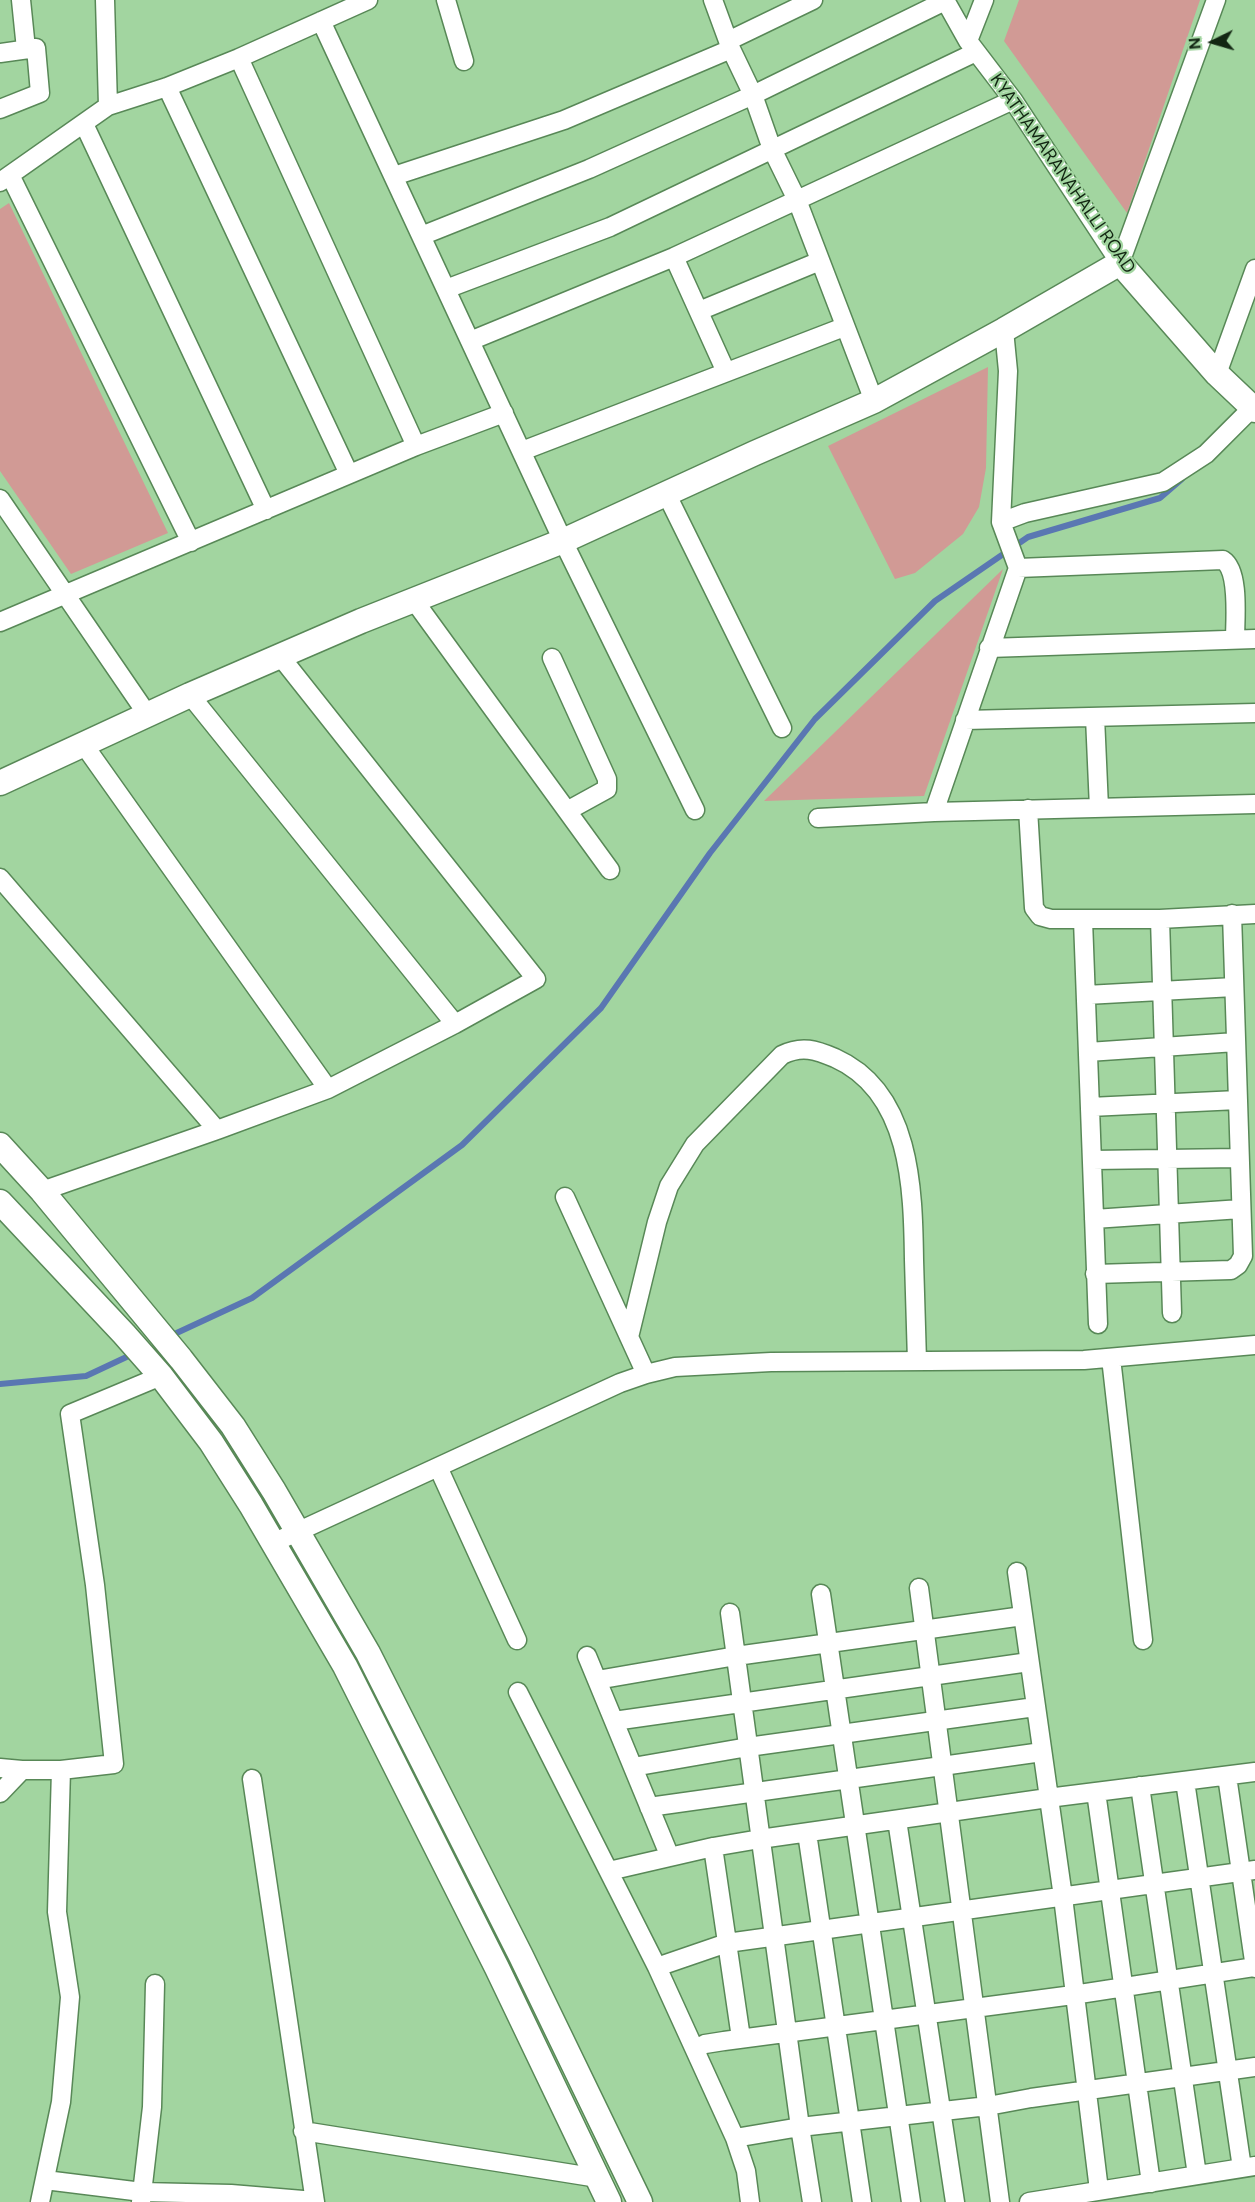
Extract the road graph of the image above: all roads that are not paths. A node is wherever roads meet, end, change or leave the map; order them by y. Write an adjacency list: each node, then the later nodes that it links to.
1 (21, 0): 13 (street)
2 (105, 0): 20 (street)
3 (368, 0): 10 (street)
4 (446, 0): 16 (street)
5 (713, 0): 11 (street)
6 (813, 0): 11 (street)
7 (945, 0): 12 (street, KYATHAMARANAHALLI ROAD); 18 (street)
8 (984, 0): 12 (street)
9 (1216, 0): 30 (street)
10 (321, 21): 15 (street); 24 (street)
11 (729, 45): 18 (street); 24 (street)
12 (972, 46): 19 (street, KYATHAMARANAHALLI ROAD); 23 (street)
13 (26, 49): 14 (street); 21 (street)
14 (0, 53)
15 (239, 58): 17 (street); 42 (street)
16 (464, 61)
17 (167, 87): 20 (street); 44 (street)
18 (753, 95): 23 (street); 27 (street)
19 (1013, 100): 26 (street); 30 (street, KYATHAMARANAHALLI ROAD)
20 (108, 106): 22 (street)
21 (0, 109)
22 (84, 124): 25 (street); 47 (street)
23 (772, 149): 26 (street); 32 (street)
24 (394, 176): 27 (street)
25 (5, 179): 50 (street)
26 (797, 200): 28 (street); 29 (street)
27 (421, 236): 32 (street)
28 (674, 257): 33 (street); 36 (street)
29 (820, 261): 33 (street); 34 (street)
30 (1120, 263): 35 (main road); 38 (main road, KYATHAMARANAHALLI ROAD)
31 (1255, 269): 38 (street)
32 (446, 290): 36 (street)
33 (699, 311): 37 (street)
34 (844, 327): 37 (street); 39 (street)
35 (1004, 330): 39 (main road); 48 (street)
36 (471, 341): 41 (street)
37 (726, 372): 43 (street)
38 (1217, 374): 40 (main road, KYATHAMARANAHALLI ROAD)
39 (874, 401): 45 (main road)
40 (1254, 409): 48 (street)
41 (504, 413): 42 (street); 43 (street)
42 (416, 446): 44 (street)
43 (522, 451): 49 (street)
44 (349, 474): 47 (street)
45 (666, 494): 49 (main road); 65 (street)
46 (0, 499): 52 (street)
47 (266, 510): 50 (street)
48 (1001, 522): 51 (street)
49 (563, 541): 53 (main road); 71 (street)
50 (191, 542): 52 (street)
51 (1013, 556): 55 (street); 57 (street)
52 (66, 595): 54 (street); 62 (street)
53 (413, 599): 58 (main road); 72 (street)
54 (0, 622)
55 (1235, 639): 56 (street); 57 (street)
56 (1255, 639)
57 (989, 648): 64 (street)
58 (280, 656): 60 (main road); 84 (street)
59 (552, 658): 72 (street)
60 (190, 695): 62 (main road); 84 (street)
61 (1255, 713): 63 (street)
62 (147, 714): 66 (main road)
63 (1095, 717): 64 (street); 69 (street)
64 (965, 720): 73 (street)
65 (782, 728)
66 (84, 745): 67 (main road); 88 (street)
67 (0, 783)
68 (1255, 804): 69 (street)
69 (1100, 808): 70 (street)
70 (1028, 809): 73 (street); 80 (street)
71 (695, 810)
72 (567, 811): 75 (street)
73 (934, 812): 74 (street)
74 (818, 818)
75 (610, 870)
76 (0, 878): 92 (street)
77 (1232, 914): 78 (street); 79 (street); 81 (street)
78 (1255, 914)
79 (1160, 919): 80 (street); 82 (street)
80 (1083, 920): 83 (street)
81 (1234, 987): 82 (street); 85 (street)
82 (1162, 990): 83 (street); 86 (street)
83 (1086, 995): 87 (street)
84 (455, 1024): 88 (street)
85 (1236, 1042): 86 (street); 89 (street)
86 (1164, 1047): 87 (street); 90 (street)
87 (1088, 1052): 91 (street)
88 (328, 1089): 92 (street)
89 (1238, 1100): 90 (street); 94 (street)
90 (1166, 1104): 91 (street); 95 (street)
91 (1090, 1107): 96 (street)
92 (217, 1130): 97 (street)
93 (0, 1144): 97 (main road)
94 (1239, 1158): 95 (street); 100 (street)
95 (1168, 1159): 96 (street); 101 (street)
96 (1092, 1160): 102 (street)
97 (42, 1191): 114 (main road)
98 (565, 1197): 107 (street)
99 (0, 1202): 112 (main road)
100 (1241, 1209): 101 (street); 103 (street)
101 (1169, 1215): 102 (street); 103 (street)
102 (1094, 1220): 104 (street)
103 (1171, 1272): 104 (street); 105 (street)
104 (1095, 1274): 106 (street)
105 (1172, 1313)
106 (1098, 1324)
107 (629, 1337): 110 (street); 111 (street)
108 (1255, 1345): 109 (street)
109 (1111, 1358): 110 (street); 123 (street)
110 (917, 1361): 111 (street)
111 (646, 1374): 113 (street)
112 (161, 1376): 115 (main road); 143 (street)
113 (438, 1467): 114 (street); 122 (street)
114 (298, 1531): 115 (street); 210 (main road)
115 (273, 1543): 202 (main road)
116 (1017, 1572): 120 (street)
117 (919, 1588): 121 (street)
118 (821, 1594): 124 (street)
119 (730, 1613): 126 (street)
120 (1023, 1616): 121 (street); 127 (street)
121 (925, 1630): 124 (street); 128 (street)
122 (517, 1640)
123 (1143, 1640)
124 (828, 1643): 126 (street); 130 (street)
125 (587, 1656): 129 (street)
126 (735, 1656): 129 (street); 132 (street)
127 (1029, 1662): 128 (street); 133 (street)
128 (931, 1675): 130 (street); 134 (street)
129 (597, 1680): 135 (street)
130 (835, 1689): 132 (street); 136 (street)
131 (518, 1692): 162 (street)
132 (742, 1701): 135 (street); 137 (street)
133 (1035, 1707): 134 (street); 138 (street)
134 (937, 1720): 136 (street); 139 (street)
135 (614, 1721): 140 (street)
136 (842, 1734): 137 (street); 147 (street)
137 (748, 1747): 140 (street); 150 (street)
138 (1042, 1752): 139 (street); 153 (street)
139 (943, 1766): 147 (street); 155 (street)
140 (633, 1767): 154 (street)
141 (0, 1768): 142 (street)
142 (22, 1770): 143 (street); 152 (street)
143 (61, 1770): 203 (street)
144 (1255, 1772): 145 (street)
145 (1227, 1776): 148 (street); 163 (street)
146 (252, 1779): 198 (street)
147 (848, 1779): 150 (street); 157 (street)
148 (1185, 1781): 149 (street); 164 (street)
149 (1140, 1786): 151 (street); 165 (street)
150 (754, 1792): 154 (street); 159 (street)
151 (1096, 1792): 153 (street); 166 (street)
152 (0, 1793)
153 (1048, 1798): 155 (street); 167 (street)
154 (649, 1807): 161 (street)
155 (949, 1812): 156 (street); 168 (street)
156 (897, 1820): 157 (street); 169 (street)
157 (855, 1826): 158 (street); 170 (street)
158 (807, 1833): 159 (street); 171 (street)
159 (760, 1839): 160 (street); 172 (street)
160 (713, 1847): 161 (street); 173 (street)
161 (670, 1857): 162 (street)
162 (609, 1871): 174 (street)
163 (1248, 1871): 164 (street); 175 (street)
164 (1199, 1878): 165 (street); 176 (street)
165 (1155, 1884): 166 (street); 177 (street)
166 (1110, 1890): 167 (street); 179 (street)
167 (1063, 1897): 168 (street); 180 (street)
168 (962, 1911): 169 (street); 181 (street)
169 (912, 1918): 170 (street); 182 (street)
170 (869, 1924): 171 (street); 183 (street)
171 (822, 1930): 172 (street); 184 (street)
172 (774, 1937): 173 (street); 185 (street)
173 (727, 1943): 174 (street); 186 (street)
174 (657, 1967): 187 (street)
175 (1255, 1968): 176 (street)
176 (1214, 1974): 177 (street); 189 (street)
177 (1168, 1980): 179 (street); 190 (street)
178 (155, 1984): 206 (street)
179 (1123, 1988): 180 (street); 191 (street)
180 (1073, 1995): 181 (street); 192 (street)
181 (975, 2008): 182 (street); 193 (street)
182 (927, 2014): 183 (street); 194 (street)
183 (884, 2020): 184 (street); 195 (street)
184 (836, 2026): 185 (street); 196 (street)
185 (788, 2032): 186 (street); 197 (street)
186 (741, 2038): 187 (street)
187 (695, 2049): 199 (street)
188 (1255, 2067): 189 (street)
189 (1228, 2072): 190 (street); 200 (street)
190 (1182, 2077): 191 (street); 201 (street)
191 (1136, 2083): 192 (street); 204 (street)
192 (1085, 2091): 193 (street); 205 (street)
193 (988, 2106): 194 (street); 216 (street)
194 (941, 2112): 195 (street); 215 (street)
195 (898, 2117): 196 (street); 214 (street)
196 (850, 2121): 197 (street); 213 (street)
197 (800, 2127): 199 (street); 212 (street)
198 (303, 2131): 202 (street); 208 (street)
199 (735, 2138): 211 (street)
200 (1249, 2167): 201 (street)
201 (1197, 2175): 204 (street)
202 (598, 2178): 209 (main road)
203 (45, 2180): 206 (street); 207 (street)
204 (1151, 2182): 205 (street)
205 (1099, 2190): 217 (street)
206 (142, 2197): 208 (street)
207 (40, 2202)
208 (315, 2202)
209 (609, 2202)
210 (640, 2202)
211 (750, 2202)
212 (812, 2202)
213 (862, 2202)
214 (911, 2202)
215 (956, 2202)
216 (1000, 2202)
217 (1029, 2202)

